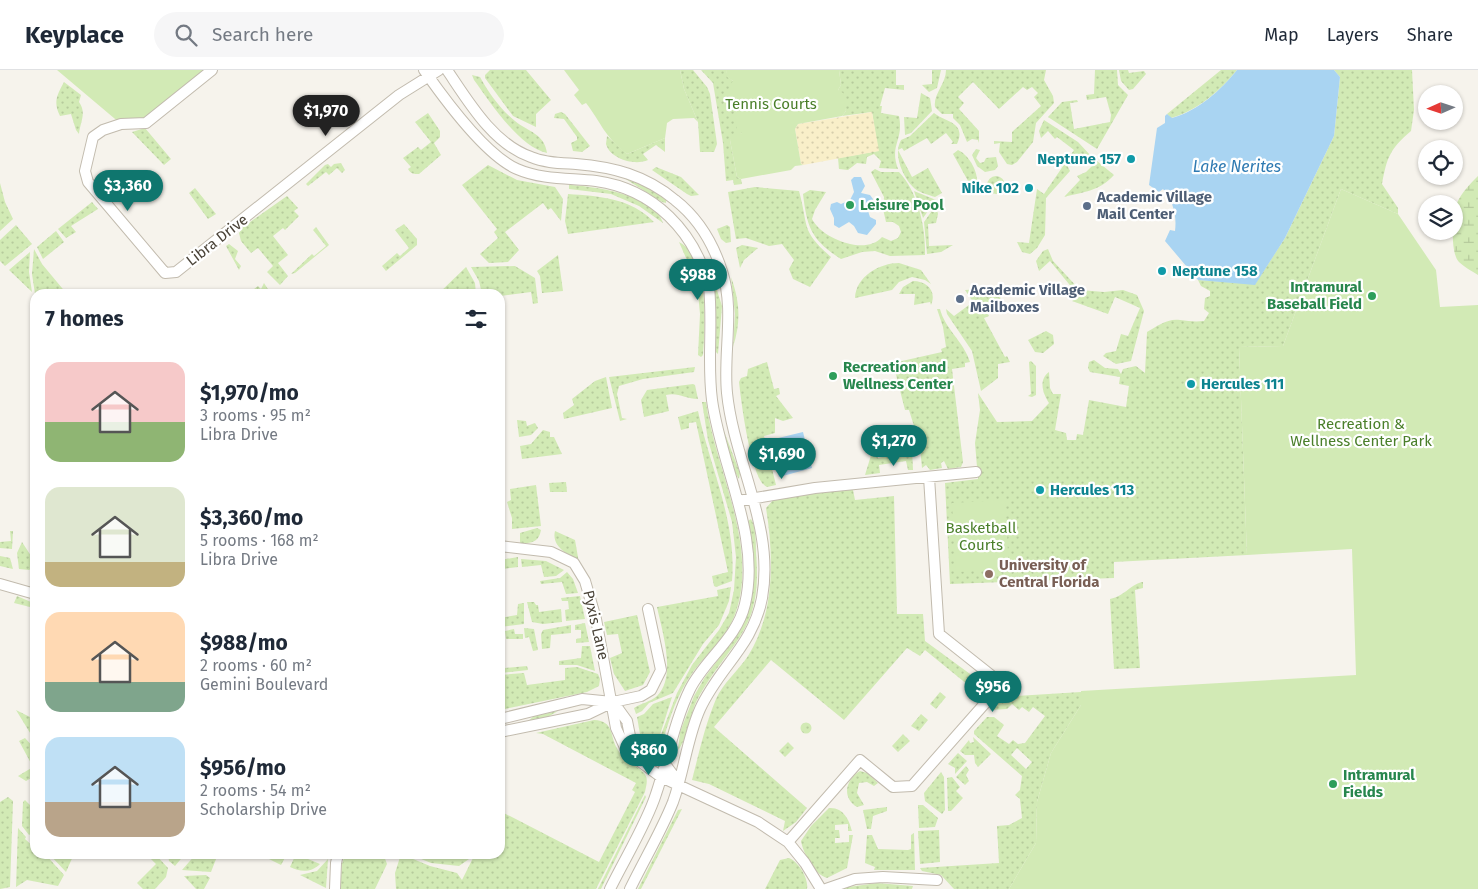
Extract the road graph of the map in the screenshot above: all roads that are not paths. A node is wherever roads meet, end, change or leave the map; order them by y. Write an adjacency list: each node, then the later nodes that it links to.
1 (212, 70): 4 (street, Libra Drive)
2 (439, 70): 4 (street, Libra Drive)
3 (447, 70): 5 (street)
4 (426, 73): 6 (street)
5 (598, 166): 6 (street); 7 (street)
6 (595, 181): 8 (street)
7 (726, 372): 8 (street); 11 (street)
8 (710, 375): 12 (street)
9 (976, 472): 10 (street)
10 (929, 477): 11 (street); 23 (street)
11 (754, 497): 12 (street); 22 (street)
12 (738, 501): 20 (street)
13 (505, 547): 17 (street, Pyxis Lane)
14 (0, 584): 15 (street)
15 (30, 593)
16 (648, 609): 17 (street)
17 (613, 702): 18 (street); 19 (street); 20 (street, Pyxis Lane); 21 (street, Pyxis Lane)
18 (505, 718)
19 (505, 731)
20 (665, 764): 21 (street); 22 (street)
21 (661, 777): 22 (street, Pyxis Lane); 27 (street)
22 (679, 783): 23 (street, Pyxis Lane); 28 (street)
23 (788, 842): 29 (street, Pyxis Lane)
24 (337, 859): 26 (street)
25 (937, 880): 30 (street)
26 (335, 889)
27 (610, 889)
28 (630, 889)
29 (822, 889)
30 (826, 889)

